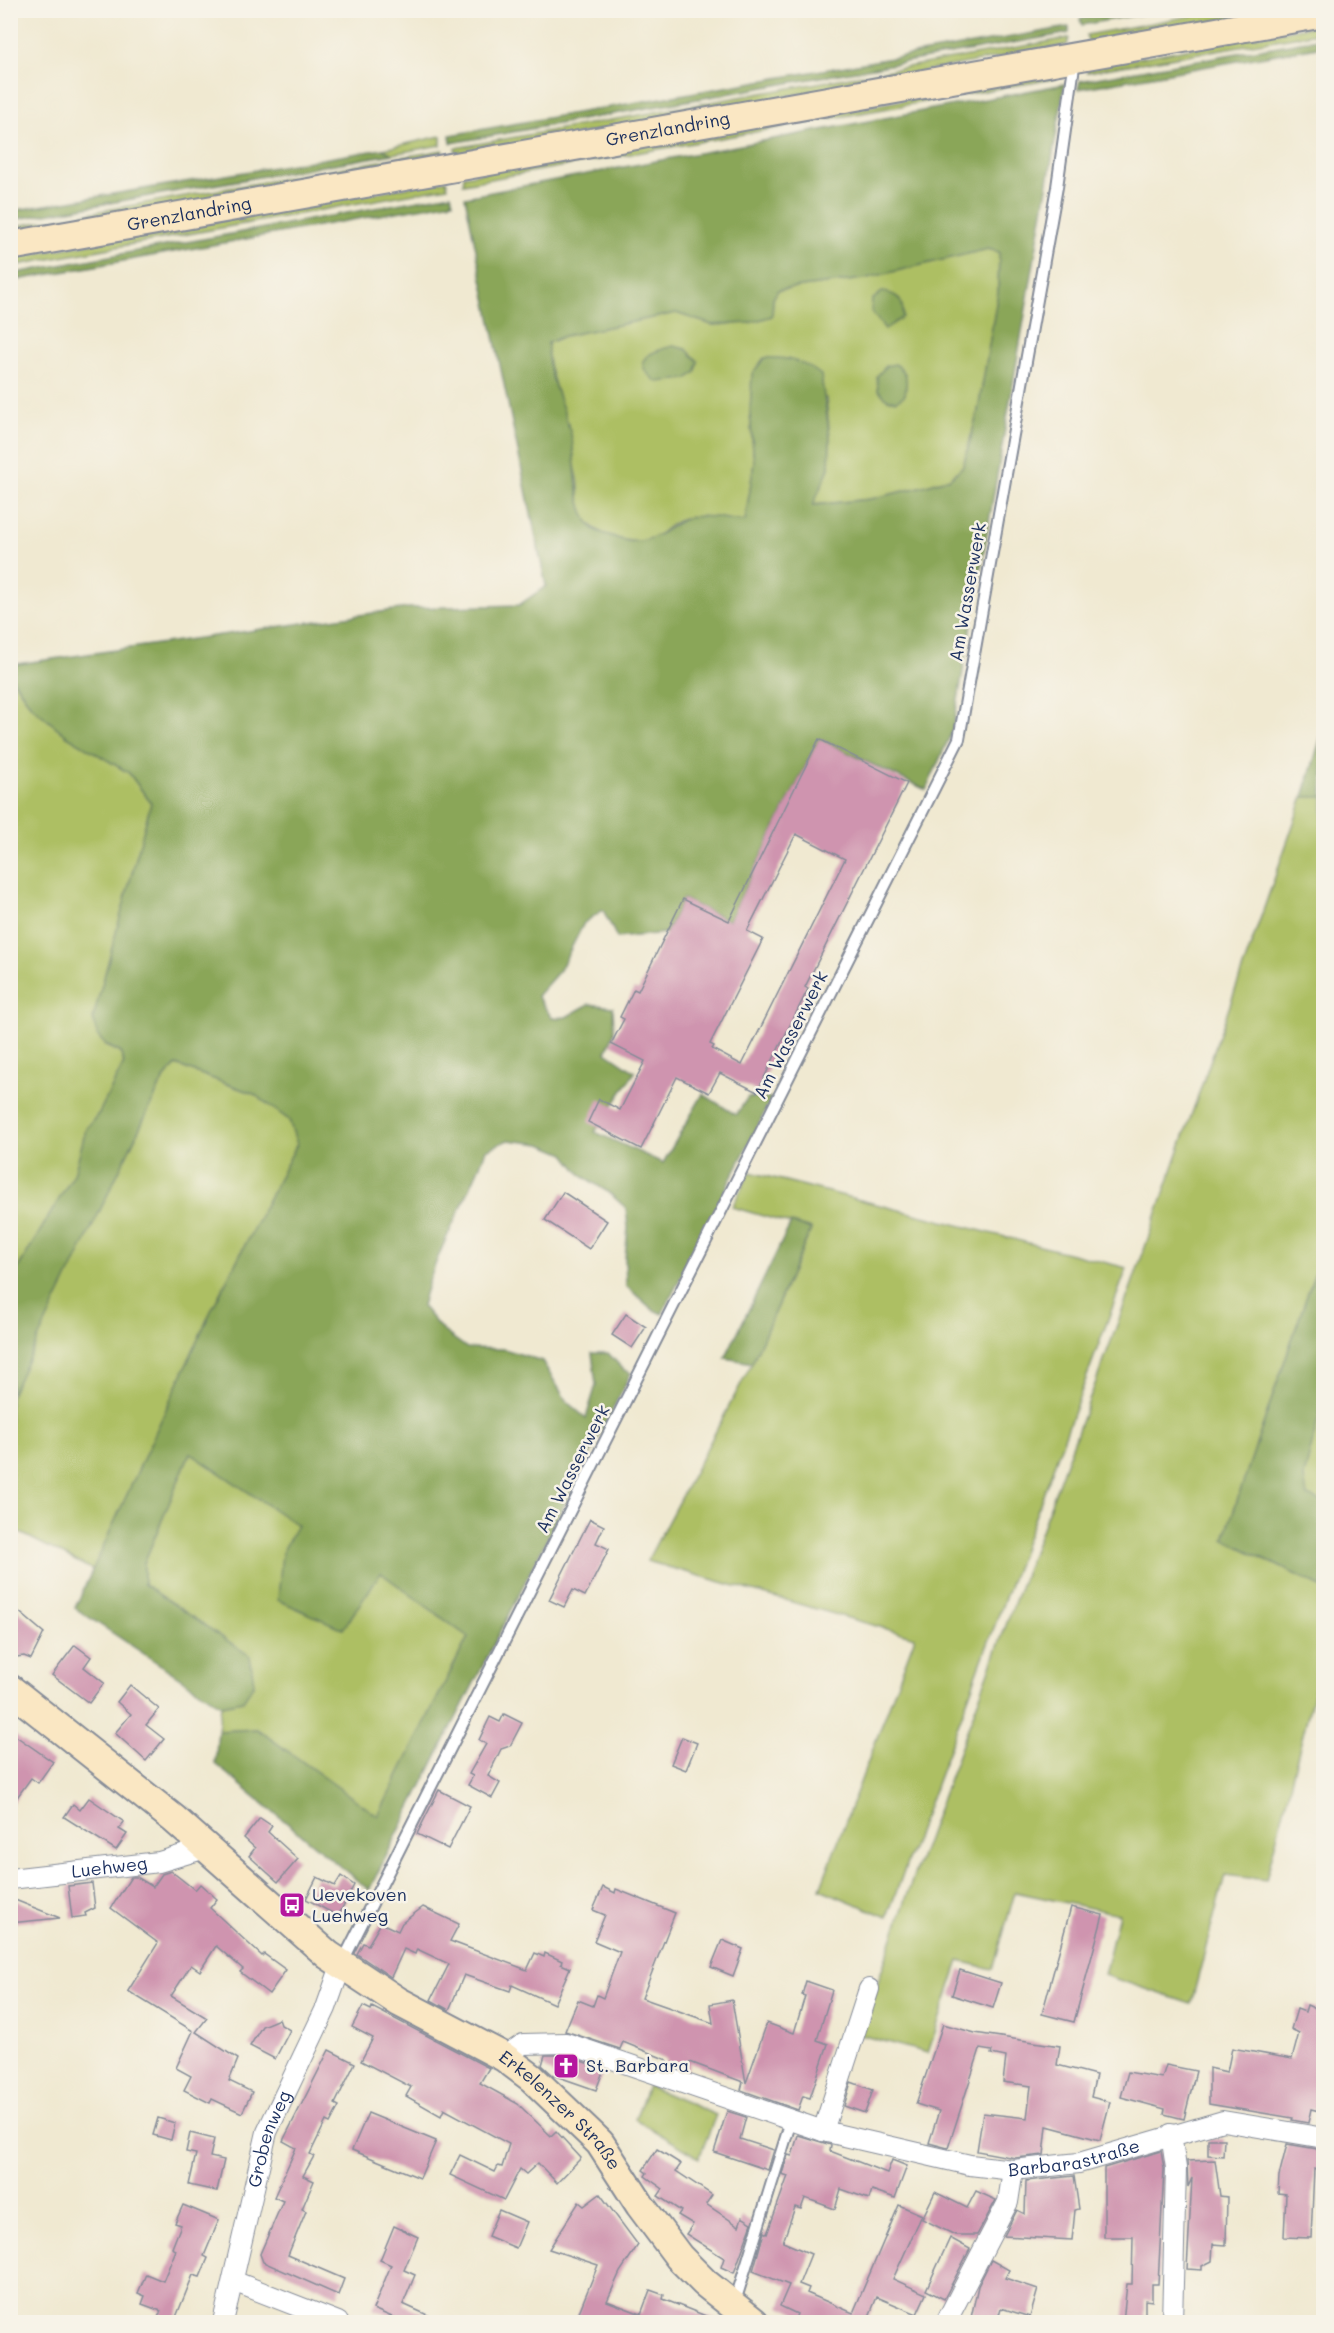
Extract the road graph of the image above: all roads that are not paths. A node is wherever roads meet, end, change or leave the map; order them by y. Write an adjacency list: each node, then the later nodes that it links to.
1 (1323, 13): 2 (main road, Grenzlandring)
2 (1076, 57): 3 (main road, Grenzlandring); 7 (lane, Am Wasserwerk)
3 (10, 246)
4 (10, 1689): 5 (main road, Erkelenzer Straße)
5 (206, 1848): 6 (street, Luehweg); 7 (main road, Erkelenzer Straße)
6 (10, 1878)
7 (342, 1963): 9 (main road, Erkelenzer Straße); 15 (street, Grobenweg)
8 (869, 1989): 11 (street)
9 (504, 2057): 10 (street, Barbarastraße); 16 (main road, Erkelenzer Straße)
10 (791, 2121): 11 (street, Barbarastraße); 16 (lane, Erkelenzer Straße)
11 (823, 2131): 14 (street, Barbarastraße)
12 (1171, 2134): 13 (street, Barbarastraße); 14 (street, Barbarastraße); 20 (street)
13 (1323, 2138)
14 (1013, 2170): 19 (street)
15 (233, 2281): 17 (street, Grobenweg); 18 (street)
16 (744, 2315)
17 (223, 2322)
18 (338, 2322)
19 (946, 2322)
20 (1172, 2322)

